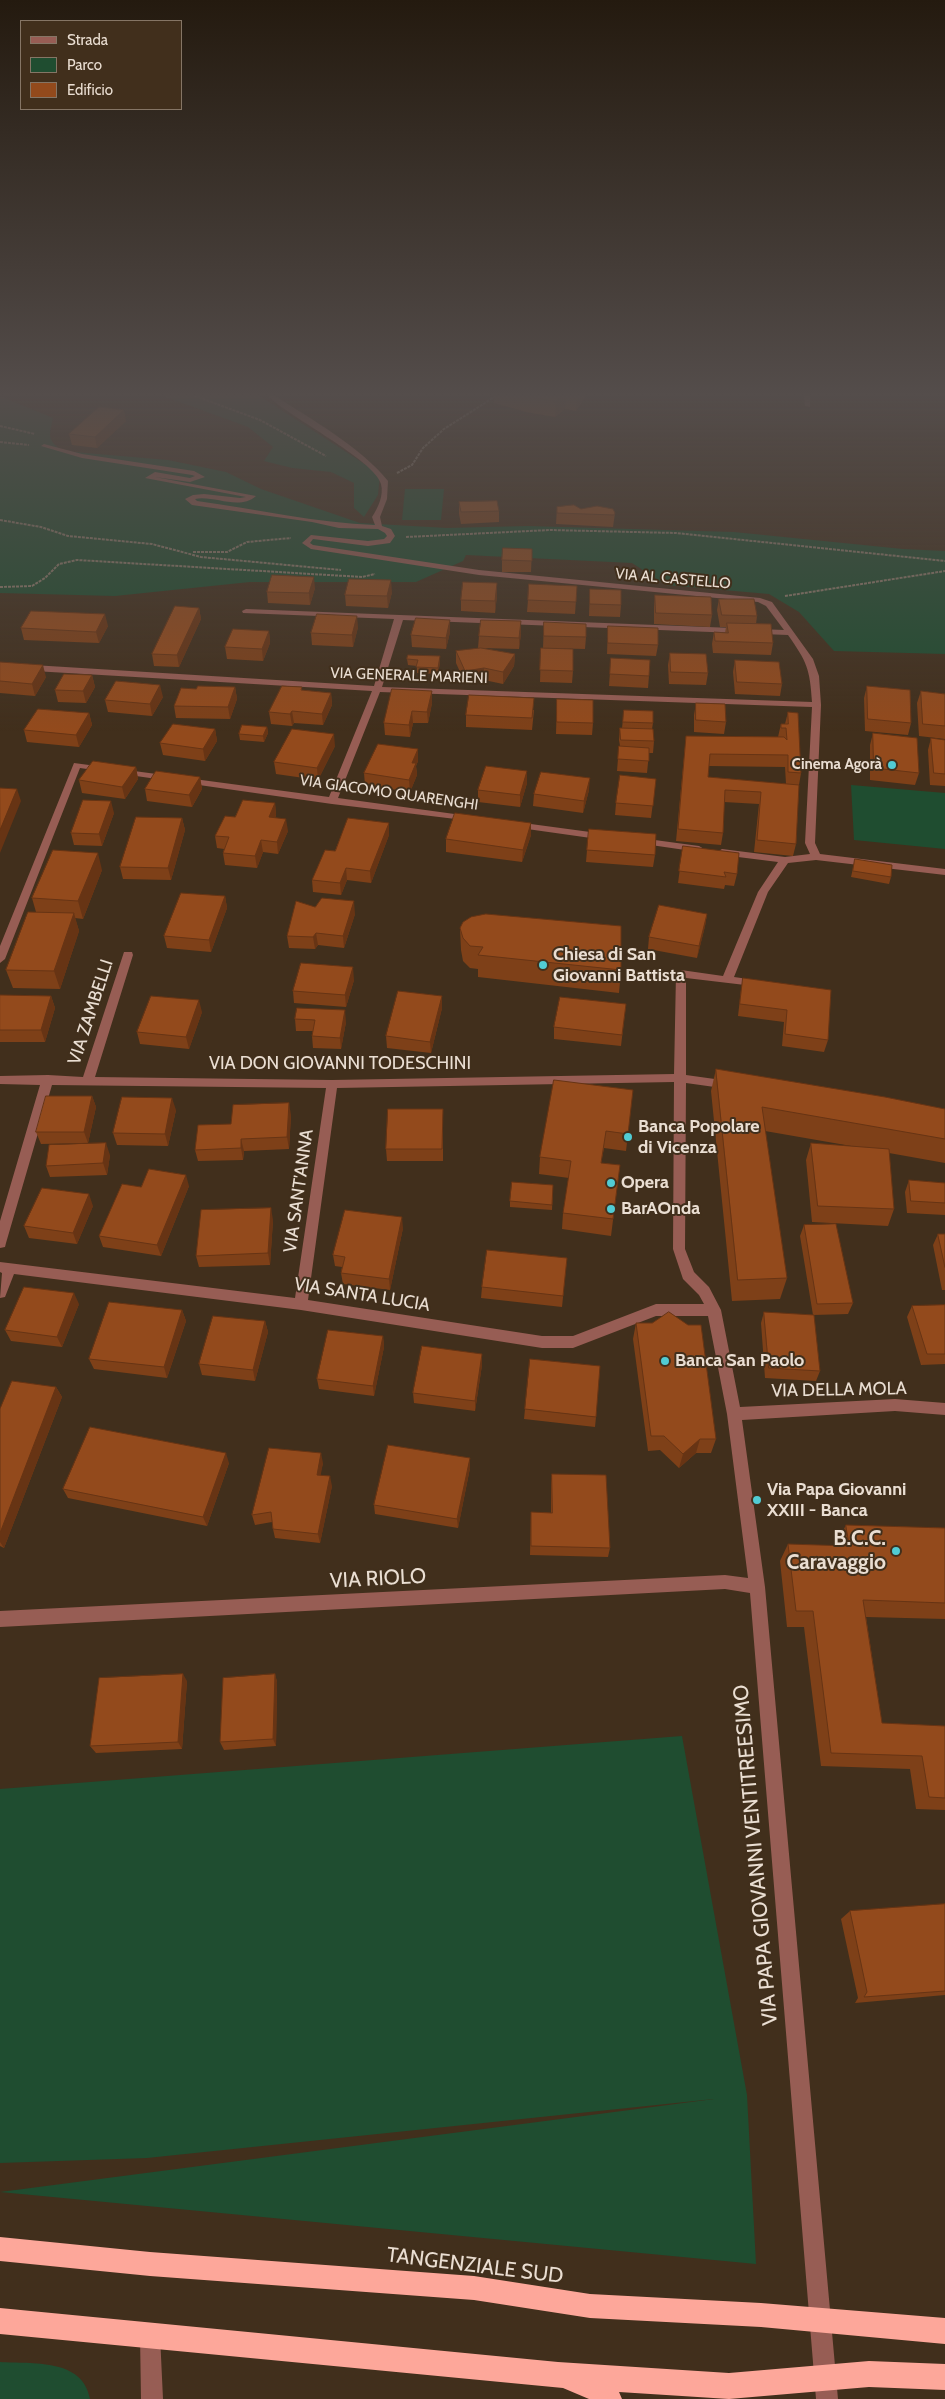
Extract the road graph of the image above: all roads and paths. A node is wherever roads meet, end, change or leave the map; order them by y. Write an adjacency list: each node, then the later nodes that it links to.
1 (229, 508): 4 (street)
2 (381, 508): 4 (street)
3 (0, 520): 7 (path)
4 (379, 527): 5 (street)
5 (391, 536): 6 (street); 8 (path)
6 (307, 540): 7 (path); 13 (street, VIA AL CASTELLO)
7 (189, 552): 9 (path)
8 (945, 561)
9 (348, 570)
10 (945, 571): 13 (path)
11 (366, 572): 12 (path)
12 (0, 587)
13 (760, 600): 16 (street, VIA AL CASTELLO)
14 (246, 611): 15 (street)
15 (399, 618): 16 (street); 18 (street)
16 (790, 633): 19 (street)
17 (0, 666): 18 (street, VIA GENERALE MARIENI)
18 (377, 689): 19 (street, VIA GENERALE MARIENI); 20 (street)
19 (818, 705): 23 (street)
20 (332, 801): 21 (street, VIA GIACOMO QUARENGHI); 27 (street, VIA GIACOMO QUARENGHI)
21 (480, 820)
22 (509, 824): 24 (street)
23 (816, 857): 24 (street); 25 (street)
24 (785, 860): 28 (street)
25 (945, 872)
26 (128, 955): 33 (street, VIA ZAMBELLI)
27 (0, 959)
28 (727, 980): 29 (street); 30 (street, VIA PAPA GIOVANNI VENTITREESIMO)
29 (766, 986)
30 (680, 1078): 34 (street, VIA DON GIOVANNI TODESCHINI); 35 (street, VIA DON GIOVANNI TODESCHINI); 40 (street, VIA PAPA GIOVANNI VENTITREESIMO)
31 (48, 1079): 32 (street, VIA DON GIOVANNI TODESCHINI); 33 (street, VIA DON GIOVANNI TODESCHINI); 36 (street)
32 (0, 1080)
33 (88, 1080): 34 (street, VIA DON GIOVANNI TODESCHINI)
34 (332, 1084): 39 (street, VIA SANT'ANNA)
35 (739, 1087)
36 (0, 1242)
37 (5, 1268): 38 (street); 39 (street, VIA SANTA LUCIA)
38 (0, 1293)
39 (301, 1304): 40 (street, VIA SANTA LUCIA)
40 (714, 1310): 42 (street, VIA PAPA GIOVANNI VENTITREESIMO)
41 (945, 1409): 42 (street, VIA DELLA MOLA)
42 (734, 1414): 43 (street, VIA PAPA GIOVANNI VENTITREESIMO)
43 (757, 1588): 44 (street, VIA RIOLO); 54 (street, VIA PAPA GIOVANNI VENTITREESIMO)
44 (0, 1619)
45 (0, 2249): 47 (highway, TANGENZIALE SUD)
46 (0, 2321): 48 (highway)
47 (945, 2331)
48 (150, 2335): 49 (highway); 52 (street)
49 (558, 2375): 51 (highway); 53 (highway)
50 (945, 2377): 51 (highway)
51 (726, 2392)
52 (152, 2399)
53 (609, 2399)
54 (827, 2399)

